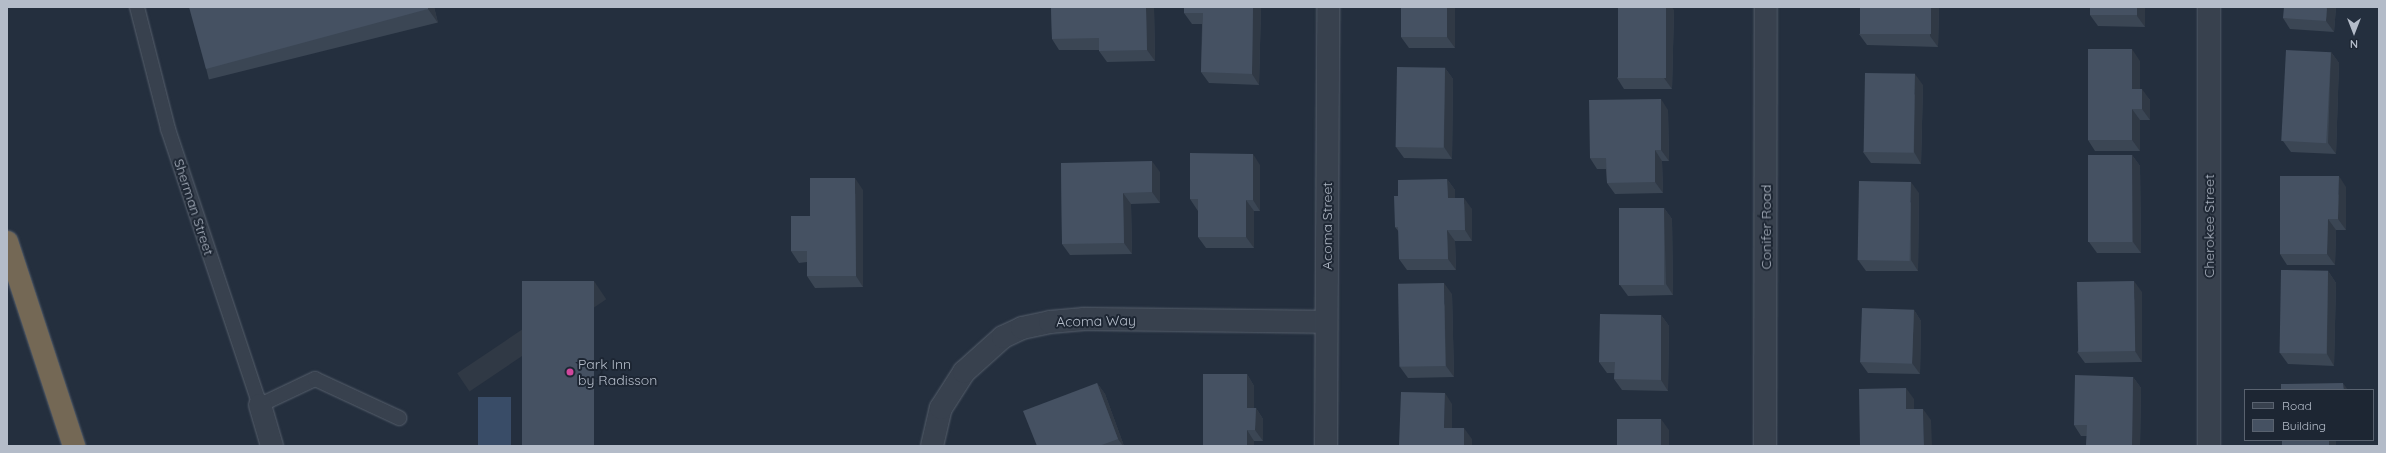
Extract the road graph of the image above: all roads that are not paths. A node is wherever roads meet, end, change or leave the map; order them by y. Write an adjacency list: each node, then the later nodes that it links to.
1 (137, 7): 7 (lane, Sherman Street)
2 (1328, 7): 6 (street, Acoma Street)
3 (1766, 7): 13 (street, Conifer Road)
4 (2209, 7): 14 (street, Cherokee Street)
5 (7, 242): 9 (highway)
6 (1326, 322): 11 (street, Acoma Way); 12 (street, Acoma Street)
7 (260, 405): 8 (lane); 10 (street)
8 (399, 418)
9 (74, 446)
10 (272, 446)
11 (932, 446)
12 (1326, 446)
13 (1765, 446)
14 (2209, 446)

